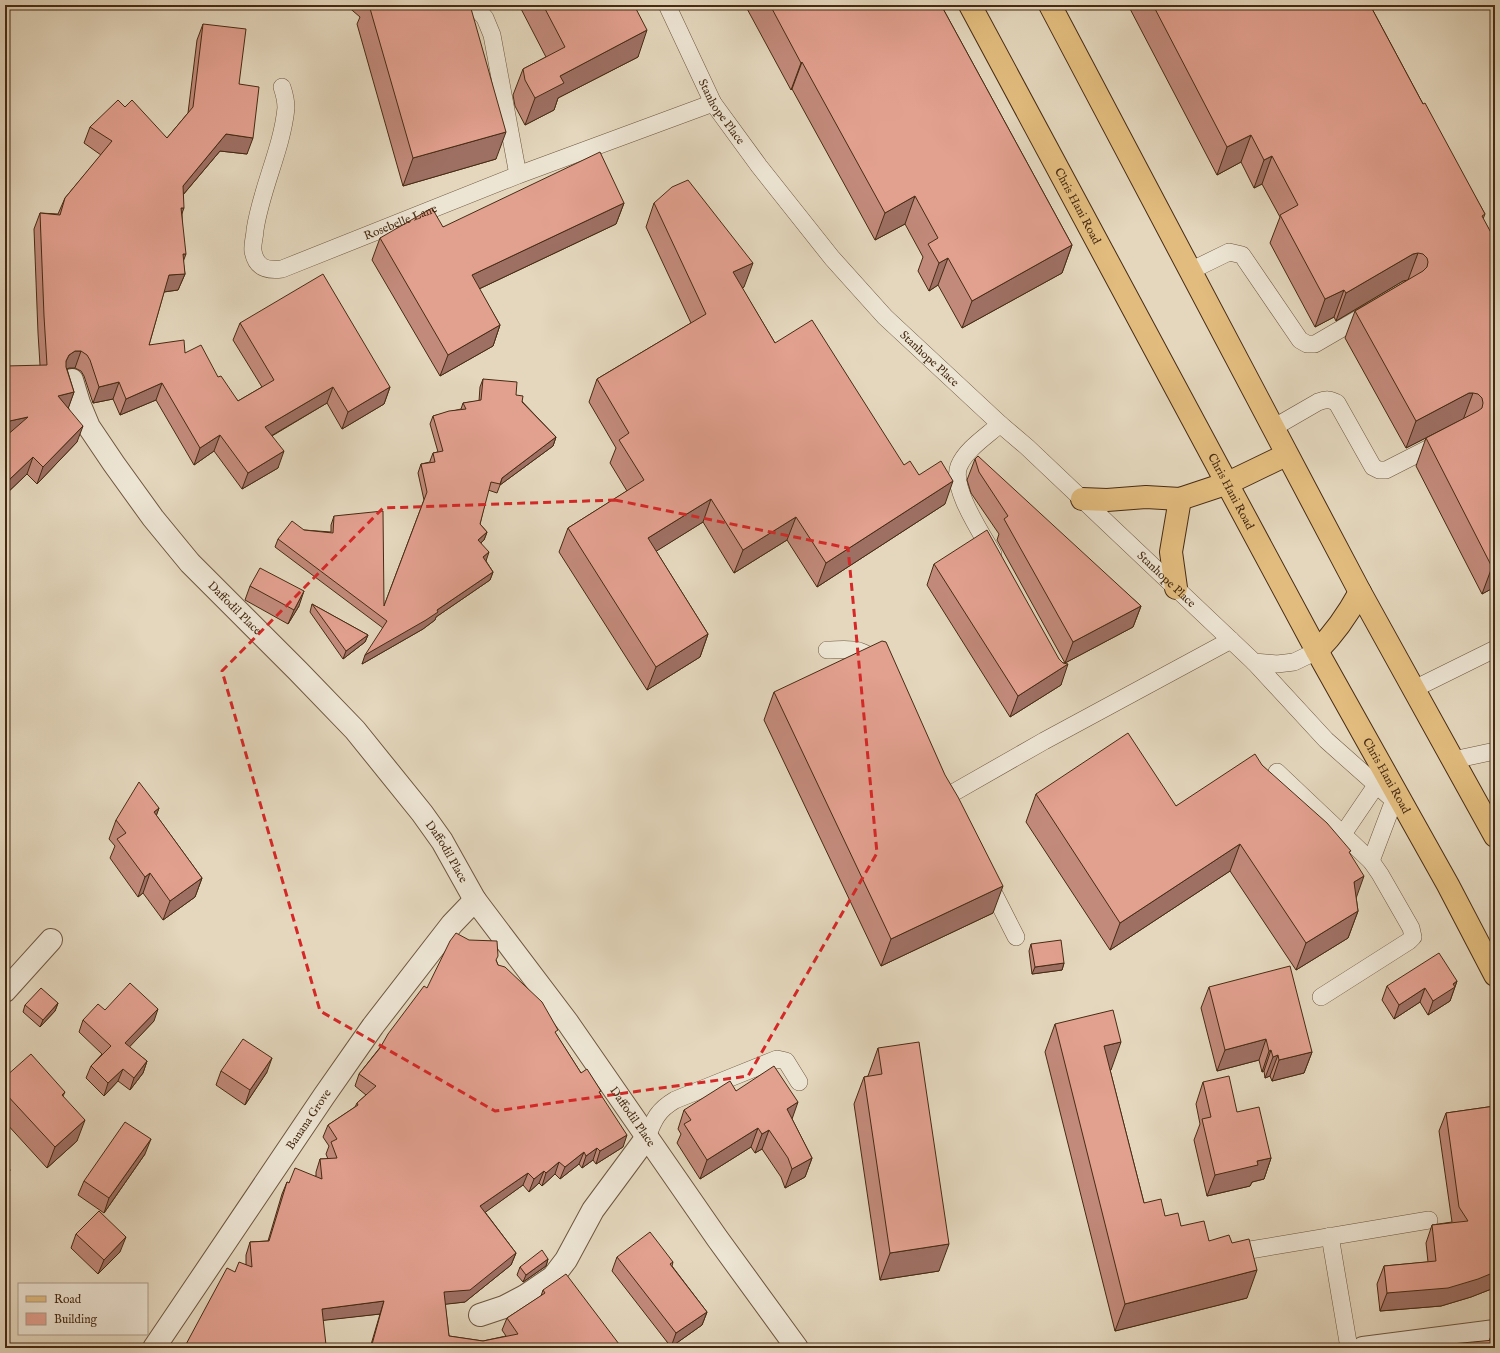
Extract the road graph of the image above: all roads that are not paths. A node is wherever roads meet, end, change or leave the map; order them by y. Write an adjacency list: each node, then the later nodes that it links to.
1 (474, 5): 7 (lane)
2 (667, 5): 6 (lane, Stanhope Place)
3 (970, 5): 15 (main road, Chris Hani Road)
4 (1050, 5): 8 (main road)
5 (282, 87): 7 (lane, Rosebelle Lane)
6 (713, 103): 7 (lane, Rosebelle Lane); 11 (lane, Stanhope Place)
7 (518, 175)
8 (1190, 271): 9 (lane); 12 (main road)
9 (1382, 306)
10 (72, 380): 38 (street, Daffodil Place)
11 (1000, 424): 16 (lane, Stanhope Place); 18 (lane)
12 (1272, 428): 13 (lane); 14 (main road)
13 (1456, 434)
14 (1286, 454): 15 (main road); 20 (main road)
15 (1228, 483): 17 (main road); 24 (main road, Chris Hani Road)
16 (1082, 499): 17 (main road); 19 (lane, Stanhope Place)
17 (1180, 499): 19 (main road)
18 (1002, 570)
19 (1176, 588): 21 (lane, Stanhope Place)
20 (1360, 592): 24 (main road); 27 (main road)
21 (1231, 640): 25 (lane, Stanhope Place); 33 (lane)
22 (1495, 649): 27 (lane)
23 (827, 650): 26 (lane)
24 (1317, 651): 25 (lane); 32 (main road, Chris Hani Road)
25 (1254, 662): 31 (lane, Stanhope Place)
26 (890, 674)
27 (1414, 689): 29 (main road)
28 (1495, 751): 29 (lane)
29 (1453, 760): 35 (main road)
30 (1277, 772): 34 (lane)
31 (1377, 784): 32 (lane, Stanhope Place); 34 (lane)
32 (1400, 805): 36 (lane); 41 (main road, Chris Hani Road)
33 (957, 820)
34 (1343, 834): 36 (lane)
35 (1495, 836)
36 (1371, 861): 43 (lane)
37 (981, 868): 39 (lane)
38 (475, 900): 45 (street, Daffodil Place); 51 (street, Banana Grove)
39 (1016, 938)
40 (51, 940): 42 (street)
41 (1495, 975)
42 (5, 991)
43 (1321, 997)
44 (799, 1082): 45 (lane)
45 (647, 1137): 49 (street); 52 (street, Daffodil Place)
46 (1430, 1220): 47 (lane)
47 (1330, 1236): 48 (lane); 53 (lane)
48 (1244, 1251)
49 (480, 1315)
50 (1495, 1331): 54 (street)
51 (154, 1348)
52 (797, 1348)
53 (1349, 1348)
54 (1364, 1348)

